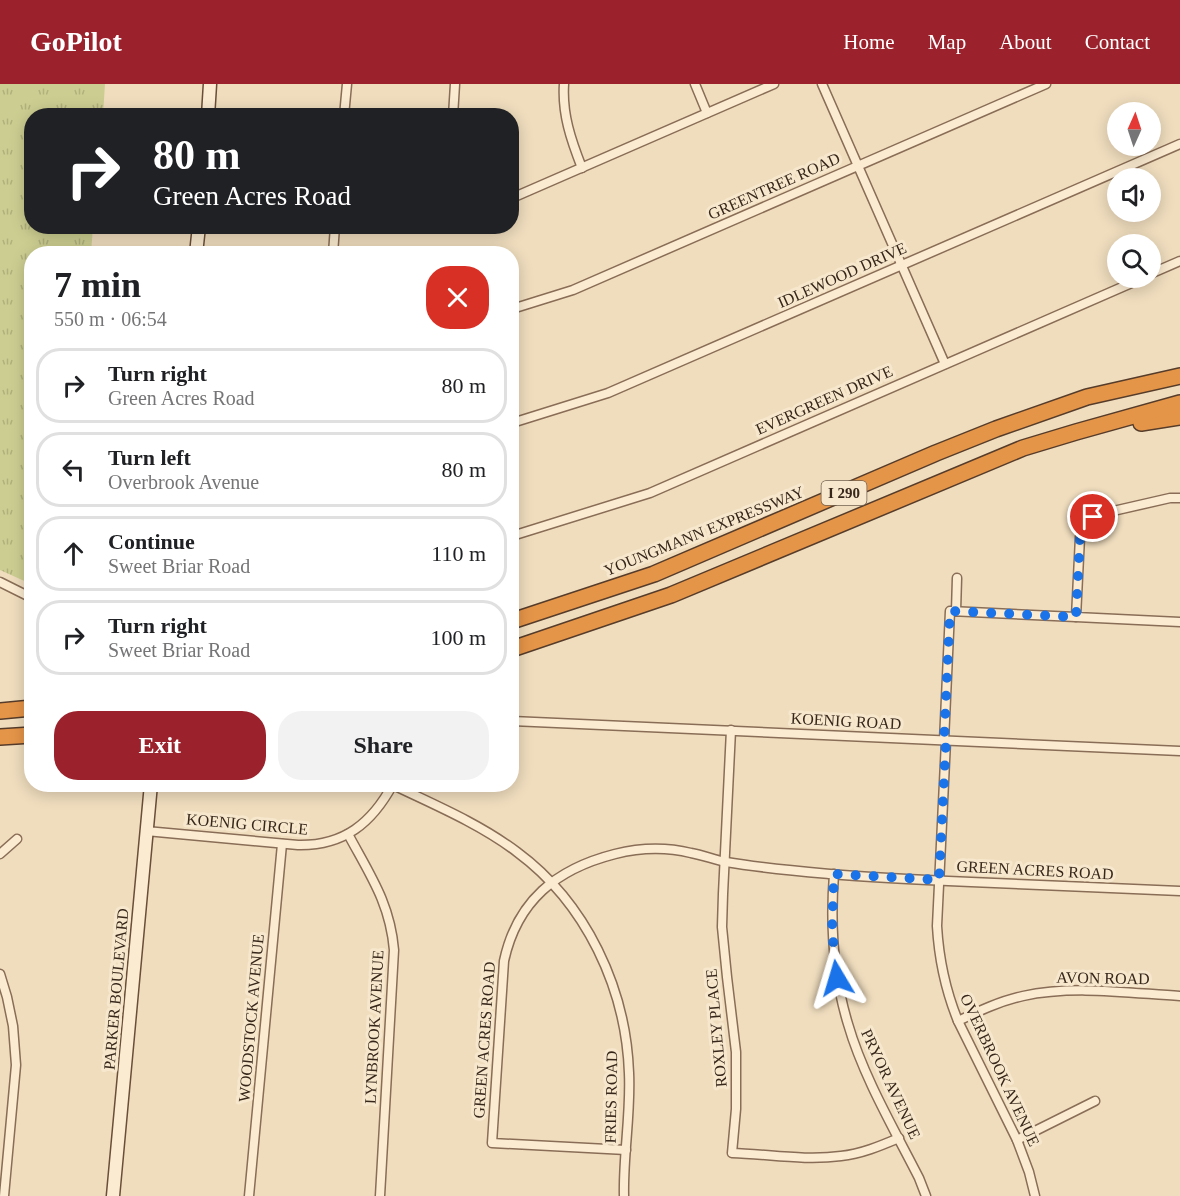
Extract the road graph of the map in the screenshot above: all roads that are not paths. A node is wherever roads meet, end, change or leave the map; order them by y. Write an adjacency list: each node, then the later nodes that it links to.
1 (210, 84): 9 (street)
2 (347, 84): 10 (street)
3 (455, 84): 11 (street)
4 (564, 84): 15 (street)
5 (694, 84): 12 (street)
6 (774, 84): 12 (street)
7 (822, 84): 14 (street)
8 (1046, 84): 14 (street, GREENTREE ROAD)
9 (208, 108)
10 (345, 108)
11 (454, 108)
12 (707, 113): 15 (street)
13 (1180, 144): 18 (street, IDLEWOOD DRIVE)
14 (858, 166): 18 (street); 21 (street, GREENTREE ROAD)
15 (582, 168): 16 (street)
16 (519, 195)
17 (1180, 261): 19 (street)
18 (902, 266): 22 (street); 28 (street, IDLEWOOD DRIVE)
19 (1161, 269)
20 (1120, 288): 22 (street, EVERGREEN DRIVE)
21 (519, 307)
22 (945, 364): 31 (street, EVERGREEN DRIVE)
23 (1180, 366): 25 (highway)
24 (1180, 376): 25 (highway, YOUNGMANN EXPRESSWAY / I 290)
25 (1087, 397): 37 (highway, YOUNGMANN EXPRESSWAY / I 290)
26 (1180, 404): 29 (highway, I 290)
27 (1180, 417): 29 (highway)
28 (519, 421)
29 (1076, 432): 39 (highway, I 290)
30 (1180, 498): 36 (street)
31 (519, 534)
32 (957, 578): 35 (street)
33 (0, 582): 34 (street)
34 (24, 594)
35 (956, 611): 36 (street); 46 (street, OVERBROOK AVENUE)
36 (1076, 617): 38 (street)
37 (519, 619)
38 (1180, 622)
39 (519, 647)
40 (24, 709): 41 (highway)
41 (0, 711)
42 (519, 721): 43 (street, KOENIG ROAD)
43 (731, 730): 46 (street, KOENIG ROAD); 56 (street, ROXLEY PLACE)
44 (24, 736): 45 (highway)
45 (0, 737)
46 (945, 741): 47 (street, KOENIG ROAD); 58 (street, OVERBROOK AVENUE)
47 (1180, 751)
48 (150, 792): 51 (street, PARKER BOULEVARD)
49 (389, 792): 52 (street, KOENIG CIRCLE)
50 (407, 792): 59 (street, FRIES ROAD)
51 (146, 831): 54 (street, KOENIG CIRCLE); 69 (street, PARKER BOULEVARD)
52 (348, 834): 54 (street, KOENIG CIRCLE); 71 (street, LYNBROOK AVENUE)
53 (17, 839): 55 (street)
54 (282, 844): 70 (street, WOODSTOCK AVENUE)
55 (0, 854)
56 (725, 862): 57 (street, GREEN ACRES ROAD); 59 (street, GREEN ACRES ROAD); 65 (street, ROXLEY PLACE)
57 (834, 874): 58 (street, GREEN ACRES ROAD); 65 (street, PRYOR AVENUE)
58 (939, 880): 60 (street, GREEN ACRES ROAD); 63 (street, OVERBROOK AVENUE)
59 (551, 883): 67 (street, FRIES ROAD); 67 (street, GREEN ACRES ROAD)
60 (1180, 891)
61 (0, 974): 68 (street)
62 (1180, 996): 63 (street, AVON ROAD)
63 (958, 1021): 66 (street, OVERBROOK AVENUE)
64 (1095, 1101): 66 (street)
65 (899, 1138): 73 (street, PRYOR AVENUE)
66 (1017, 1140): 74 (street, OVERBROOK AVENUE)
67 (626, 1150): 72 (street, FRIES ROAD)
68 (4, 1196)
69 (113, 1196)
70 (249, 1196)
71 (380, 1196)
72 (624, 1196)
73 (926, 1196)
74 (1035, 1196)

